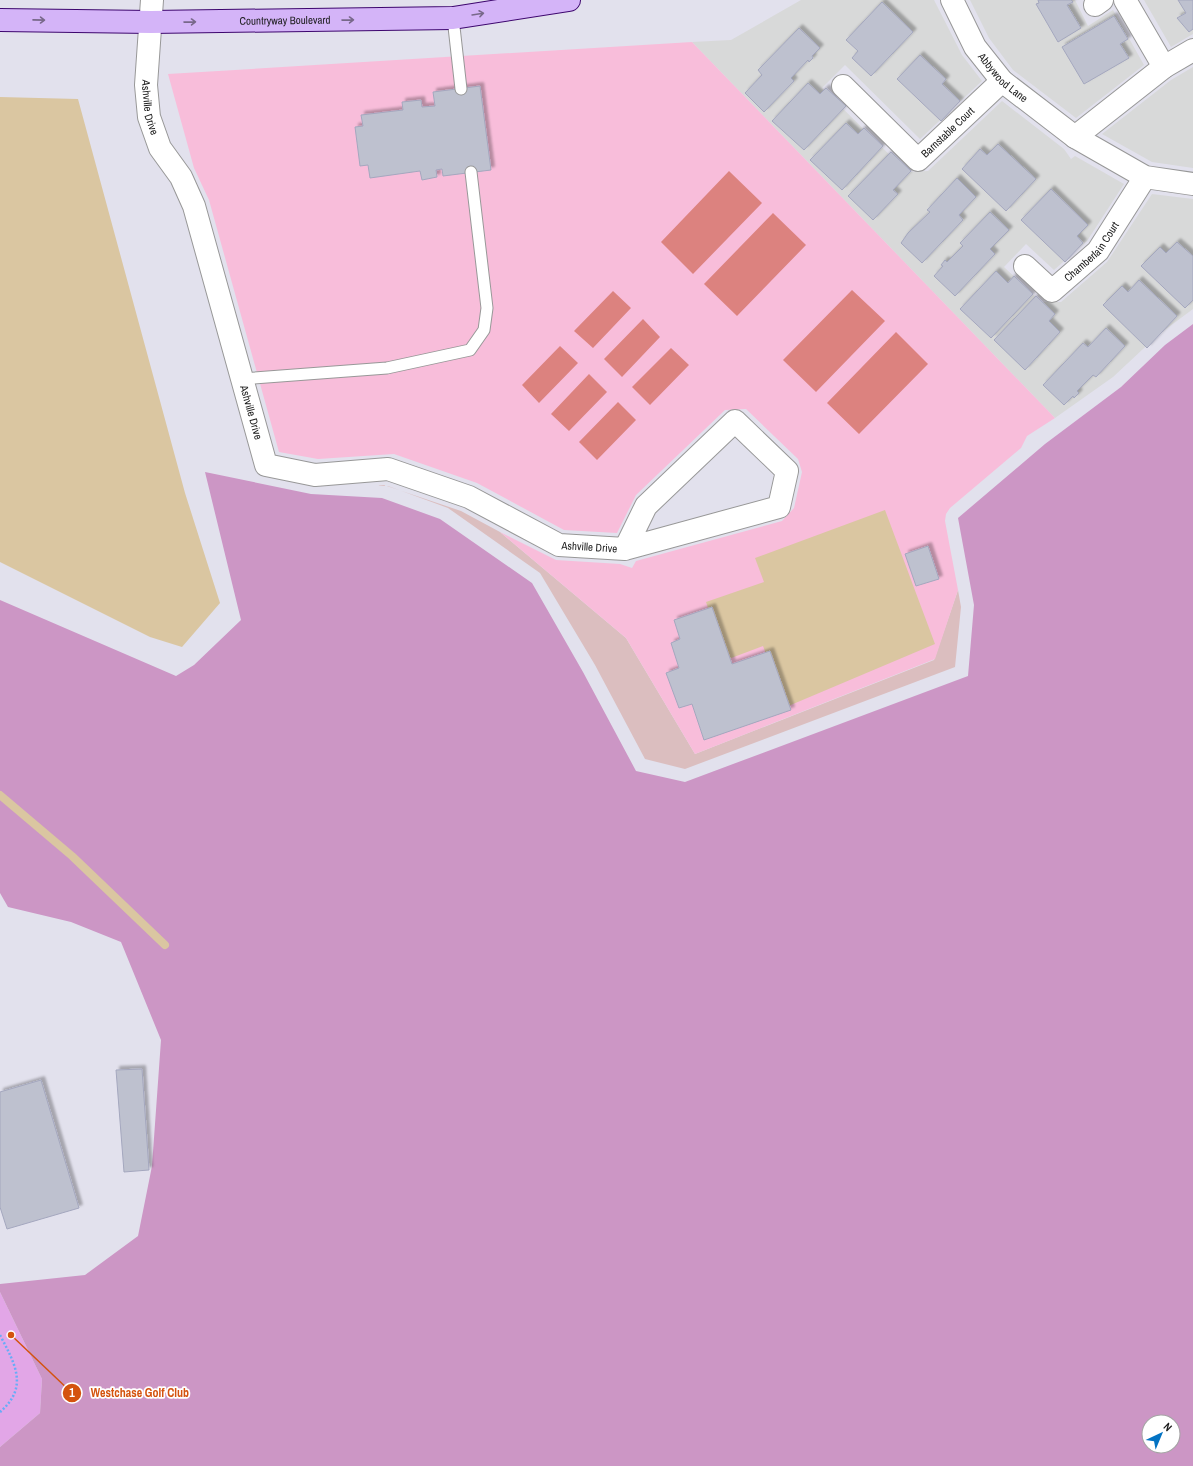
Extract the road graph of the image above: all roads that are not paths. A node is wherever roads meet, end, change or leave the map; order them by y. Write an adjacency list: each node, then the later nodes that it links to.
1 (152, 0): 7 (street, Ashville Drive)
2 (569, 0): 5 (street, Countryway Boulevard, one-way to 2)
3 (952, 0): 10 (street, Abbywood Lane)
4 (1125, 0): 9 (street)
5 (452, 9): 7 (street, Countryway Boulevard, one-way to 5); 12 (lane)
6 (0, 20): 7 (street, Countryway Boulevard, one-way to 7)
7 (151, 22): 18 (street, Ashville Drive)
8 (1193, 50): 9 (street)
9 (1164, 67): 13 (street)
10 (1002, 81): 11 (street, Barnstable Court); 13 (street, Abbywood Lane)
11 (844, 86)
12 (461, 89)
13 (1075, 137): 15 (street, Abbywood Lane)
14 (471, 172): 18 (lane)
15 (1145, 177): 16 (street, Abbywood Lane); 17 (street, Chamberlain Court)
16 (1193, 184)
17 (1025, 266)
18 (242, 379): 19 (street, Ashville Drive)
19 (625, 548): 19 (street, Ashville Drive)

